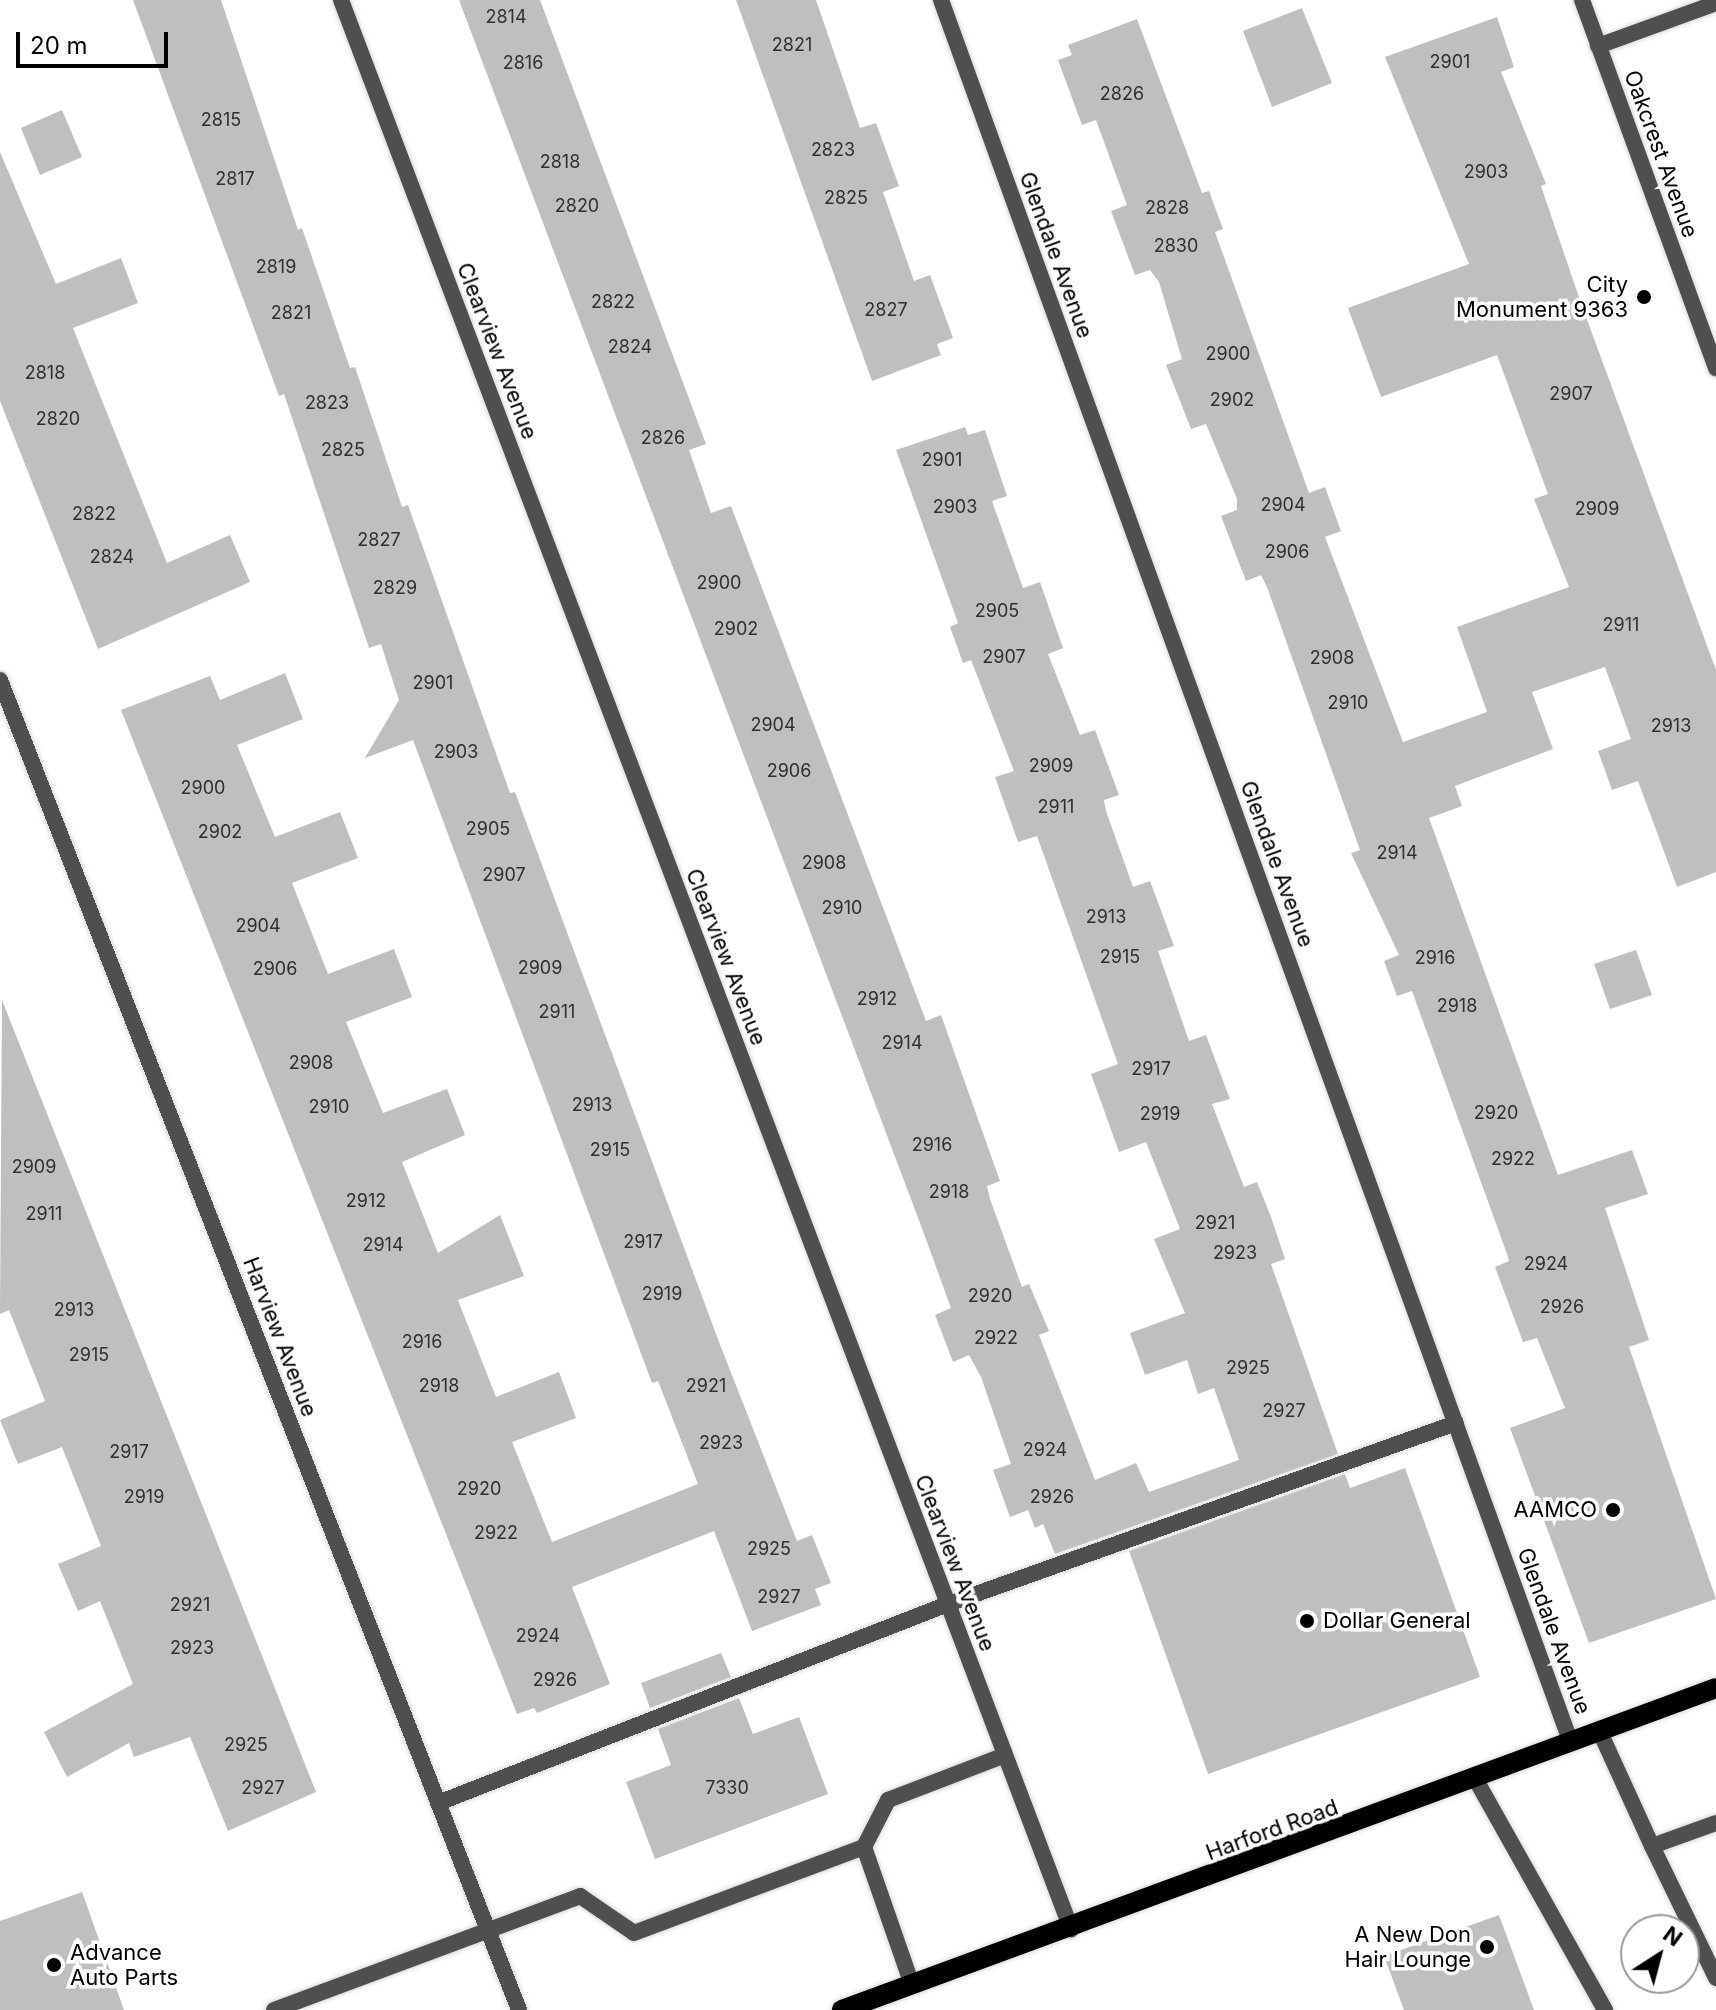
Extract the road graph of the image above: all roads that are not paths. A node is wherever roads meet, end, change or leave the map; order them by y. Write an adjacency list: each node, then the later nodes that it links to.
1 (341, 0): 9 (street, Clearview Avenue)
2 (941, 0): 8 (street, Glendale Avenue)
3 (1582, 0): 5 (street, Oakcrest Avenue)
4 (1716, 3): 5 (street)
5 (1598, 46): 6 (street, Oakcrest Avenue)
6 (1716, 368)
7 (0, 680): 15 (street, Harview Avenue)
8 (1456, 1423): 9 (street); 12 (street, Glendale Avenue)
9 (948, 1604): 13 (street, Clearview Avenue); 15 (street)
10 (1716, 1688): 11 (main road, Harford Road)
11 (1600, 1732): 12 (main road, Harford Road); 17 (street)
12 (1571, 1743): 14 (main road, Harford Road)
13 (1005, 1755): 18 (street); 20 (street, Clearview Avenue)
14 (1476, 1780): 20 (main road, Harford Road); 26 (street)
15 (438, 1803): 19 (street, Harview Avenue)
16 (1716, 1823): 17 (street)
17 (1652, 1846): 21 (street)
18 (864, 1847): 19 (street); 22 (street)
19 (487, 1929): 24 (street); 25 (street, Harview Avenue)
20 (1071, 1929): 22 (main road, Harford Road)
21 (1716, 1978)
22 (912, 1985): 23 (main road, Harford Road)
23 (850, 2009)
24 (274, 2010)
25 (519, 2010)
26 (1605, 2010)

